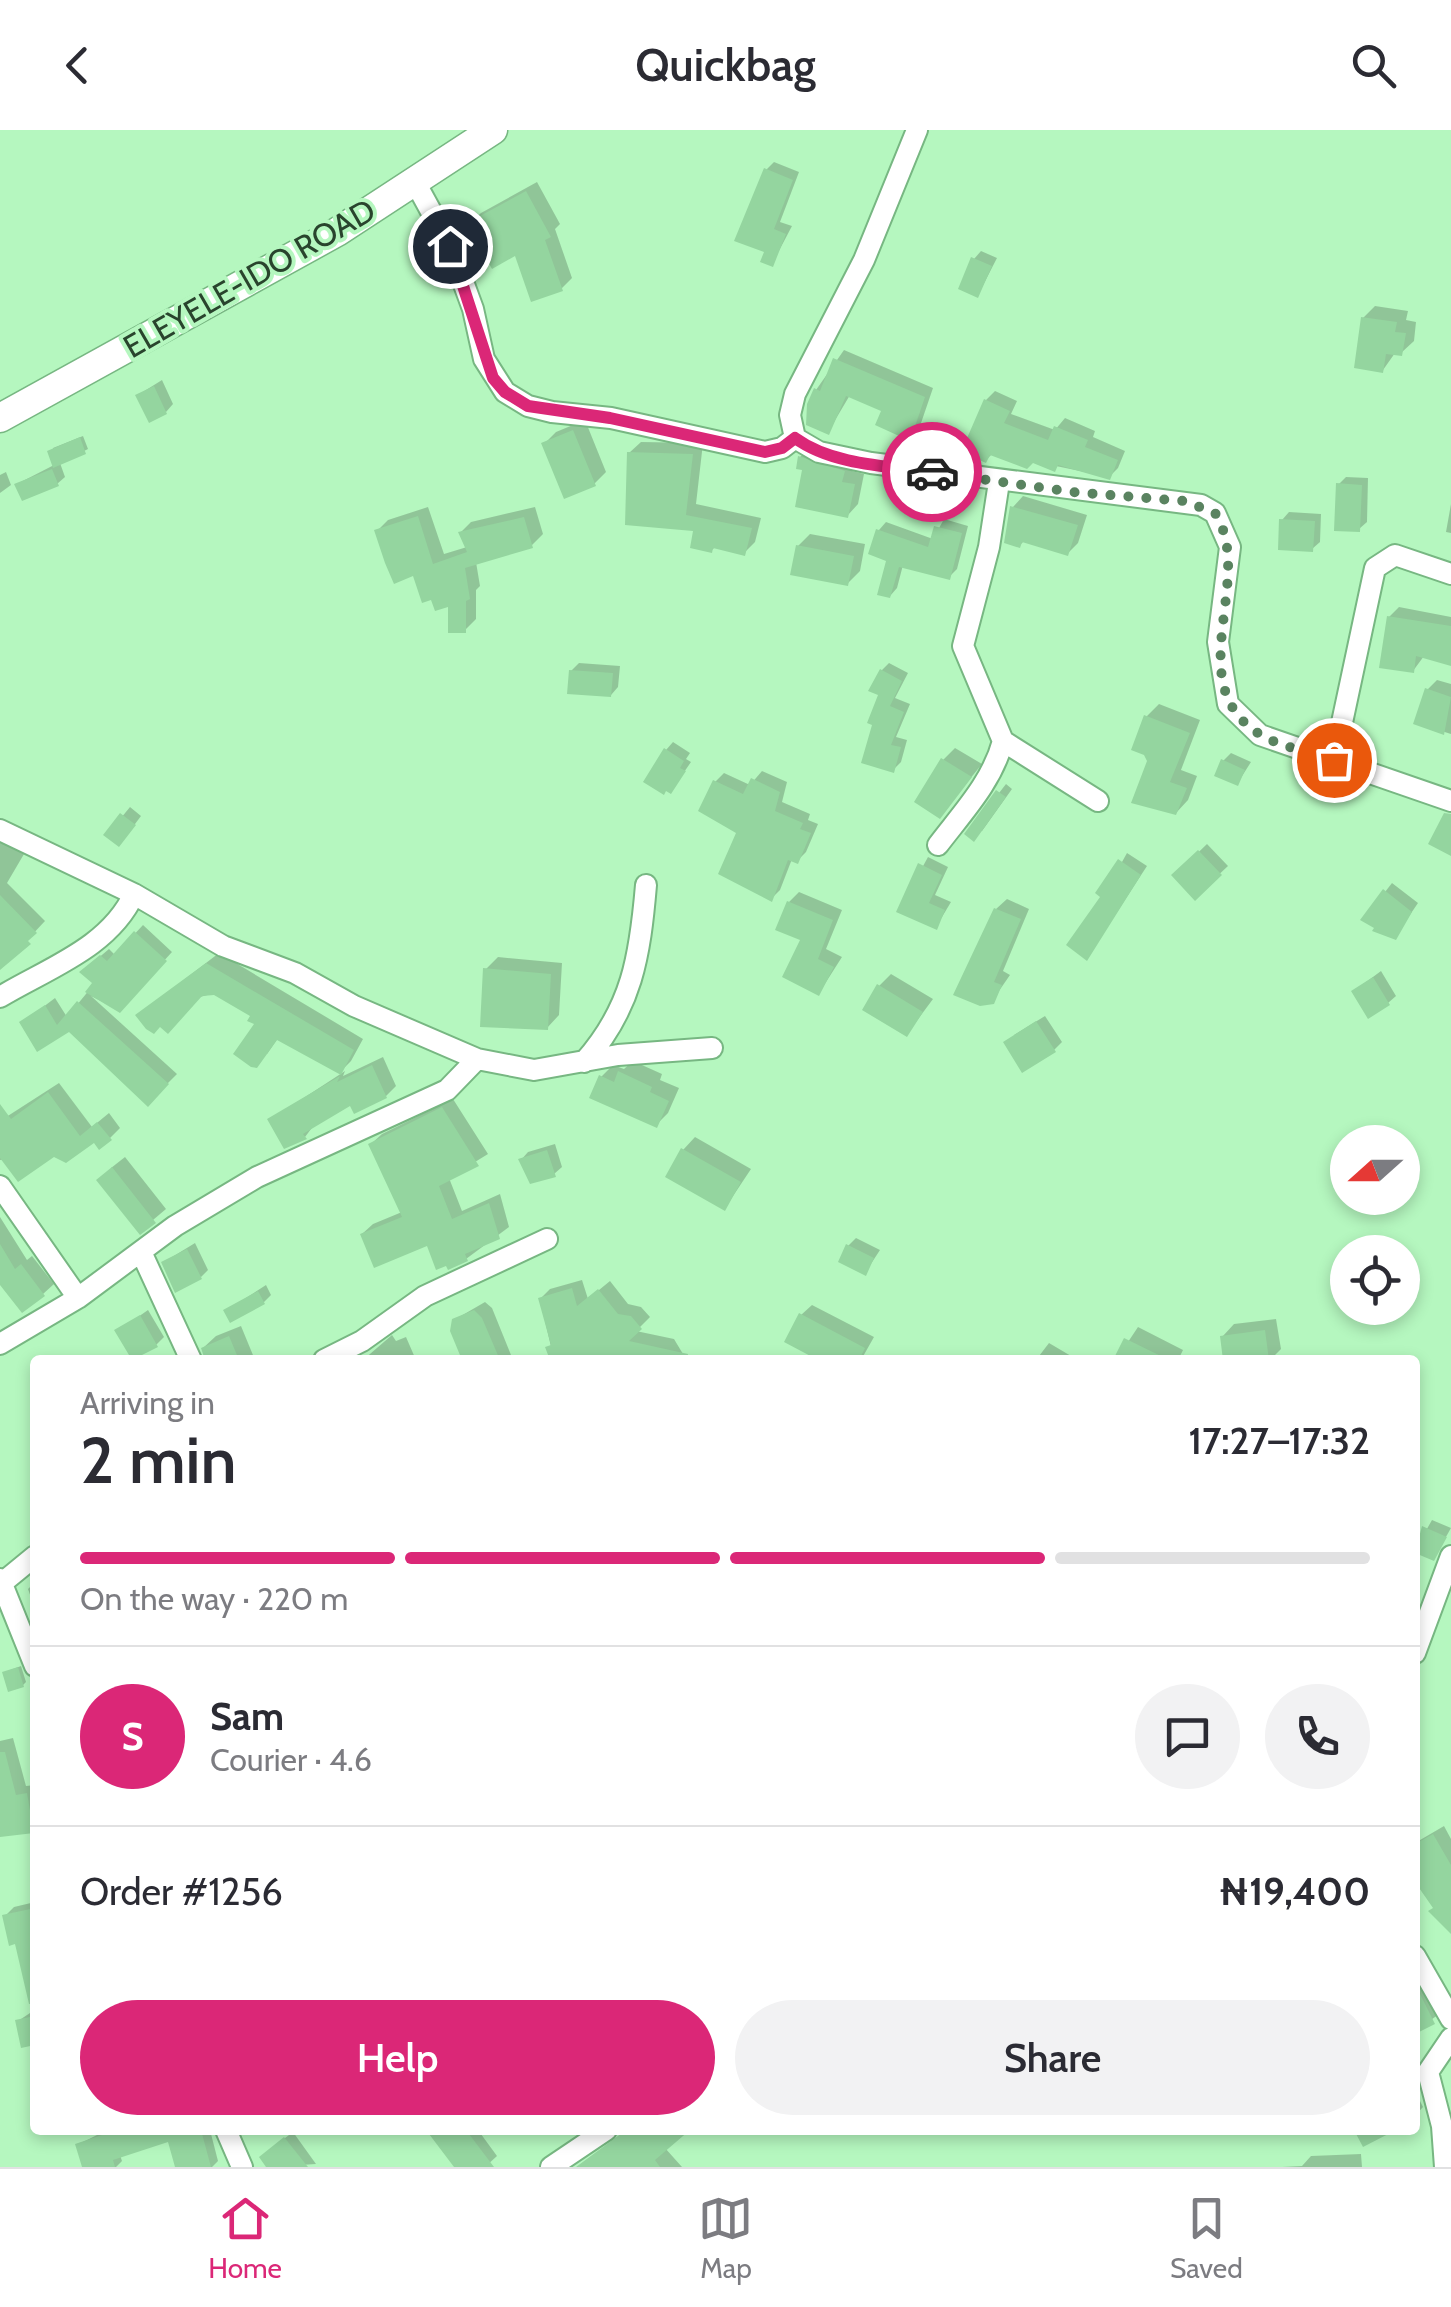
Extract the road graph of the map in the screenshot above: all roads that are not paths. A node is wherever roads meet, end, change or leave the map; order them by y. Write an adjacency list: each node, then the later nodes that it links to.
1 (494, 130): 3 (main road, ELEYELE-IDO ROAD)
2 (917, 130): 5 (street)
3 (415, 182): 4 (main road, ELEYELE-IDO ROAD); 5 (street)
4 (0, 418)
5 (795, 438): 6 (street)
6 (999, 482): 8 (street); 9 (street)
7 (1451, 574): 9 (street)
8 (1003, 742): 10 (street); 13 (street)
9 (1334, 760): 11 (street)
10 (1098, 800)
11 (1451, 801)
12 (0, 830): 15 (street)
13 (938, 844)
14 (646, 886): 19 (street)
15 (134, 894): 16 (street); 18 (street)
16 (0, 996)
17 (712, 1048): 19 (street)
18 (477, 1060): 19 (street); 22 (street)
19 (584, 1062)
20 (0, 1186): 23 (street)
21 (548, 1239): 26 (street)
22 (142, 1254): 23 (street); 25 (street)
23 (78, 1298): 24 (street)
24 (0, 1344)
25 (189, 1355)
26 (334, 1355)
27 (1451, 1556): 31 (street)
28 (30, 1560): 29 (street)
29 (1, 1581): 30 (street)
30 (9, 1623): 32 (street)
31 (1420, 1640)
32 (30, 1658)
33 (1420, 1965): 34 (street)
34 (1451, 2019)
35 (1451, 2038): 40 (street)
36 (228, 2135): 38 (street)
37 (599, 2135): 39 (street)
38 (242, 2167)
39 (551, 2167)
40 (1445, 2167)

